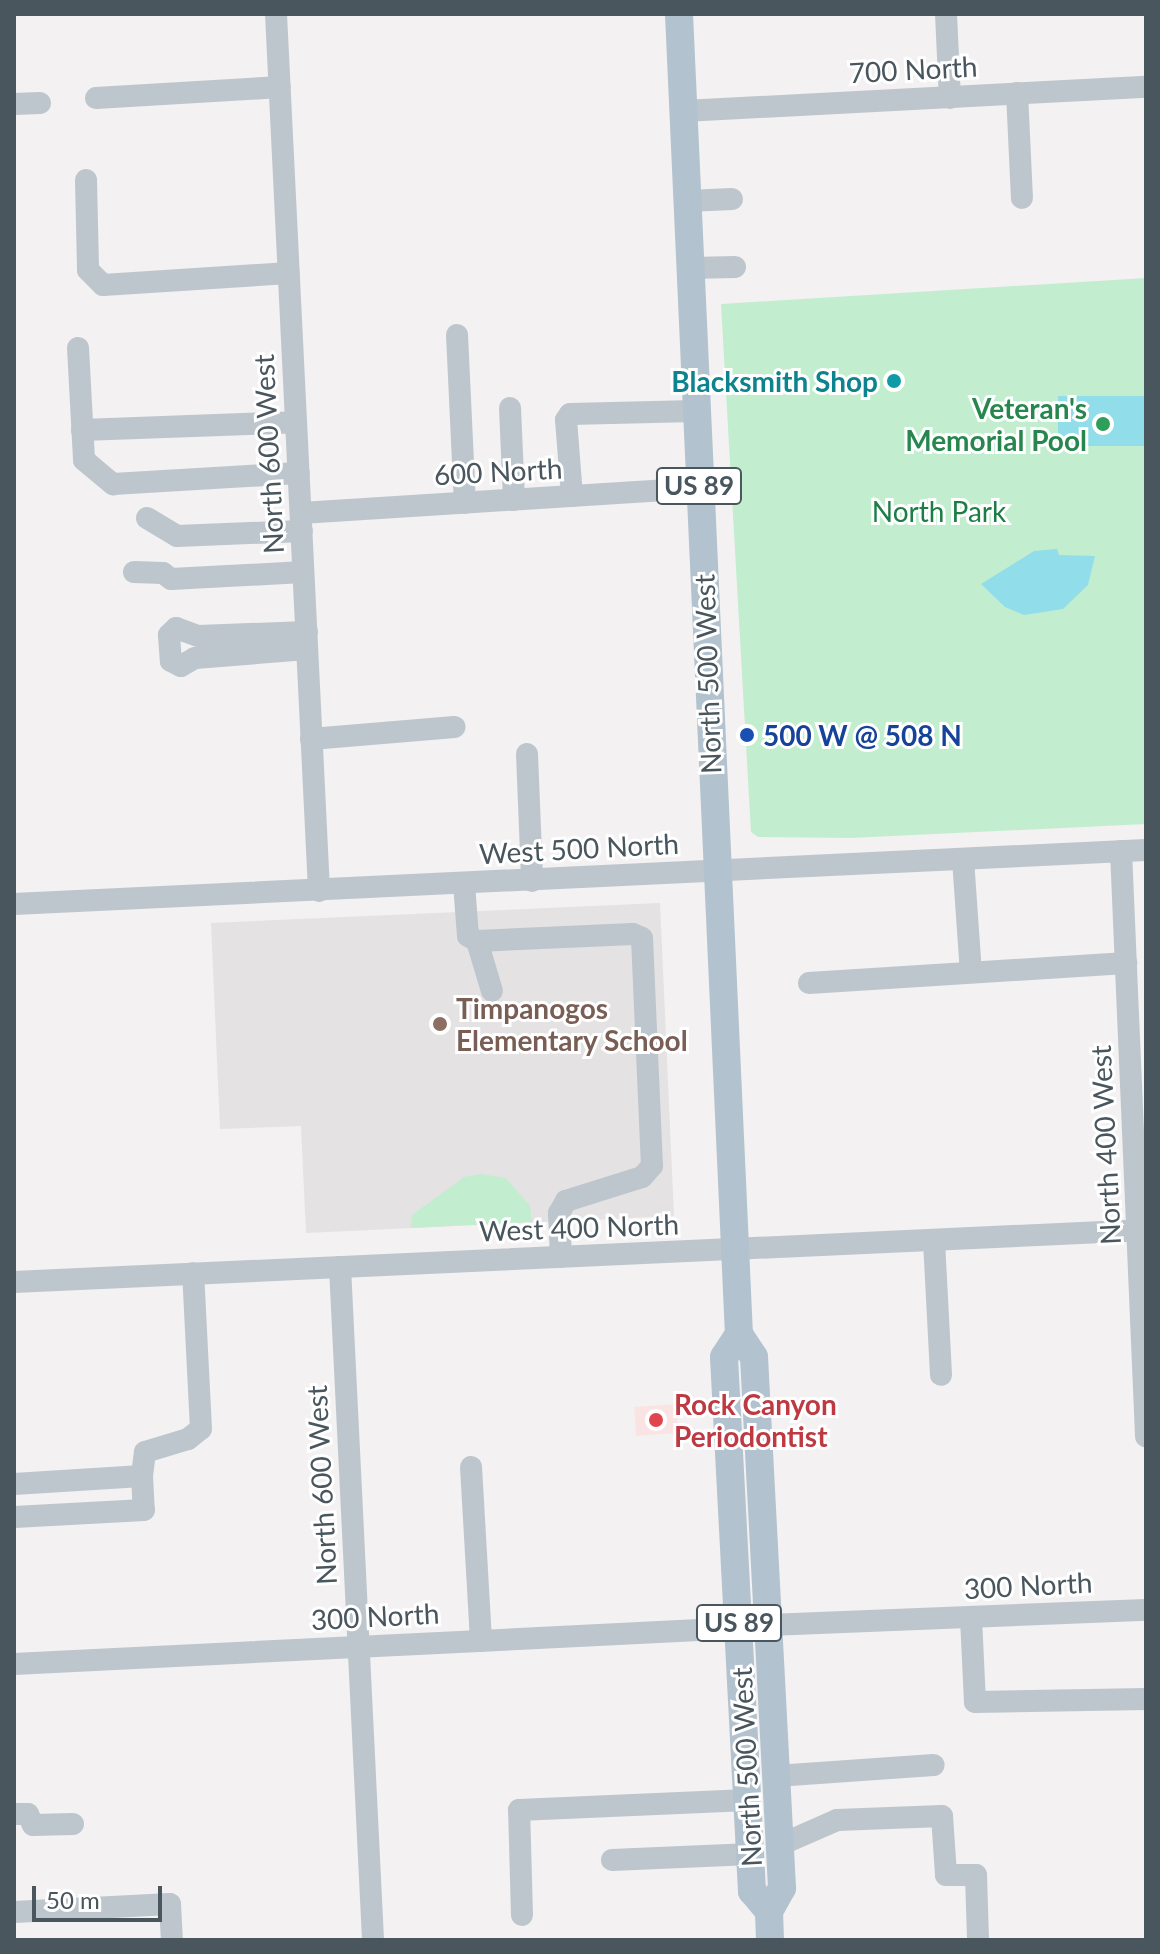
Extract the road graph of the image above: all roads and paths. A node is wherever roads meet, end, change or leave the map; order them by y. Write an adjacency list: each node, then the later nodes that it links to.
1 (276, 14): 4 (street, North 600 West)
2 (679, 14): 11 (main road, North 500 West / US 89)
3 (946, 14): 8 (street)
4 (280, 87): 7 (street); 18 (street, North 600 West)
5 (1146, 87): 6 (street, 700 North)
6 (1017, 93): 8 (street, 700 North); 13 (street)
7 (96, 98)
8 (950, 98): 11 (street, 700 North)
9 (40, 103): 10 (street)
10 (14, 104)
11 (684, 111): 15 (main road, North 500 West / US 89)
12 (86, 180): 18 (street)
13 (1022, 198)
14 (732, 199): 15 (street)
15 (688, 201): 17 (main road, North 500 West / US 89)
16 (735, 267): 17 (street)
17 (691, 268): 22 (main road, North 500 West / US 89)
18 (289, 273): 23 (street, North 600 West)
19 (457, 335): 29 (street)
20 (78, 348): 24 (street)
21 (510, 408): 28 (street)
22 (694, 411): 26 (main road, North 500 West / US 89); 27 (street)
23 (296, 422): 24 (street); 25 (street, North 600 West)
24 (82, 430): 25 (street)
25 (299, 473): 31 (street, North 600 West)
26 (700, 488): 27 (street, 600 North); 41 (main road, North 500 West / US 89)
27 (572, 496): 28 (street, 600 North)
28 (514, 500): 29 (street, 600 North)
29 (465, 503): 31 (street, 600 North)
30 (147, 518): 31 (street, 600 North)
31 (301, 522): 33 (street, North 600 West)
32 (134, 572): 33 (street)
33 (303, 572): 34 (street, North 600 West)
34 (307, 641): 34 (street); 36 (street, North 600 West)
35 (455, 727): 36 (street)
36 (311, 739): 44 (street, North 600 West)
37 (527, 754): 42 (street)
38 (1146, 850): 39 (street, West 500 North)
39 (1121, 851): 40 (street, West 500 North); 47 (street, North 400 West)
40 (963, 859): 41 (street, West 500 North); 48 (street)
41 (715, 871): 42 (street, West 500 North); 53 (main road, North 500 West / US 89)
42 (532, 881): 43 (street, West 500 North)
43 (464, 884): 44 (street, West 500 North); 46 (street)
44 (319, 891): 45 (street, West 500 North)
45 (14, 904)
46 (472, 939): 50 (street); 54 (street)
47 (1126, 963): 48 (street); 51 (street, North 400 West)
48 (971, 972): 49 (street)
49 (809, 983)
50 (492, 991)
51 (1143, 1230): 52 (street, West 400 North); 59 (street, North 400 West)
52 (934, 1241): 53 (street, West 400 North); 60 (street)
53 (735, 1251): 54 (street, West 400 North); 58 (main road, North 500 West / US 89)
54 (561, 1257): 55 (street, West 400 North)
55 (340, 1267): 56 (street, West 400 North); 71 (street, North 600 West)
56 (193, 1273): 57 (street, West 400 North); 63 (street)
57 (14, 1282)
58 (739, 1334): 68 (main road, North 500 West / US 89); 69 (main road, North 500 West / US 89)
59 (1145, 1364): 61 (street, North 400 West)
60 (941, 1375)
61 (1146, 1436)
62 (471, 1467): 70 (street)
63 (142, 1476): 64 (street); 65 (street)
64 (14, 1484)
65 (14, 1517)
66 (1146, 1610): 67 (street, 300 North)
67 (971, 1618): 68 (street, 300 North); 73 (street)
68 (769, 1625): 75 (main road, North 500 West / US 89)
69 (739, 1628): 70 (street, 300 North); 76 (main road, North 500 West / US 89)
70 (481, 1641): 71 (street, 300 North)
71 (358, 1646): 72 (street, 300 North); 86 (street, North 600 West)
72 (14, 1664)
73 (1146, 1699)
74 (934, 1765): 75 (street)
75 (776, 1776): 79 (main road, North 500 West / US 89)
76 (748, 1800): 80 (main road, North 500 West / US 89); 84 (street)
77 (14, 1814): 78 (street)
78 (73, 1824)
79 (780, 1845): 82 (main road, North 500 West / US 89); 88 (street)
80 (751, 1854): 81 (street); 82 (main road, North 500 West / US 89)
81 (612, 1860)
82 (769, 1911): 87 (main road, North 500 West / US 89)
83 (14, 1912): 85 (street)
84 (522, 1915)
85 (172, 1940)
86 (373, 1940)
87 (770, 1940)
88 (978, 1940)

